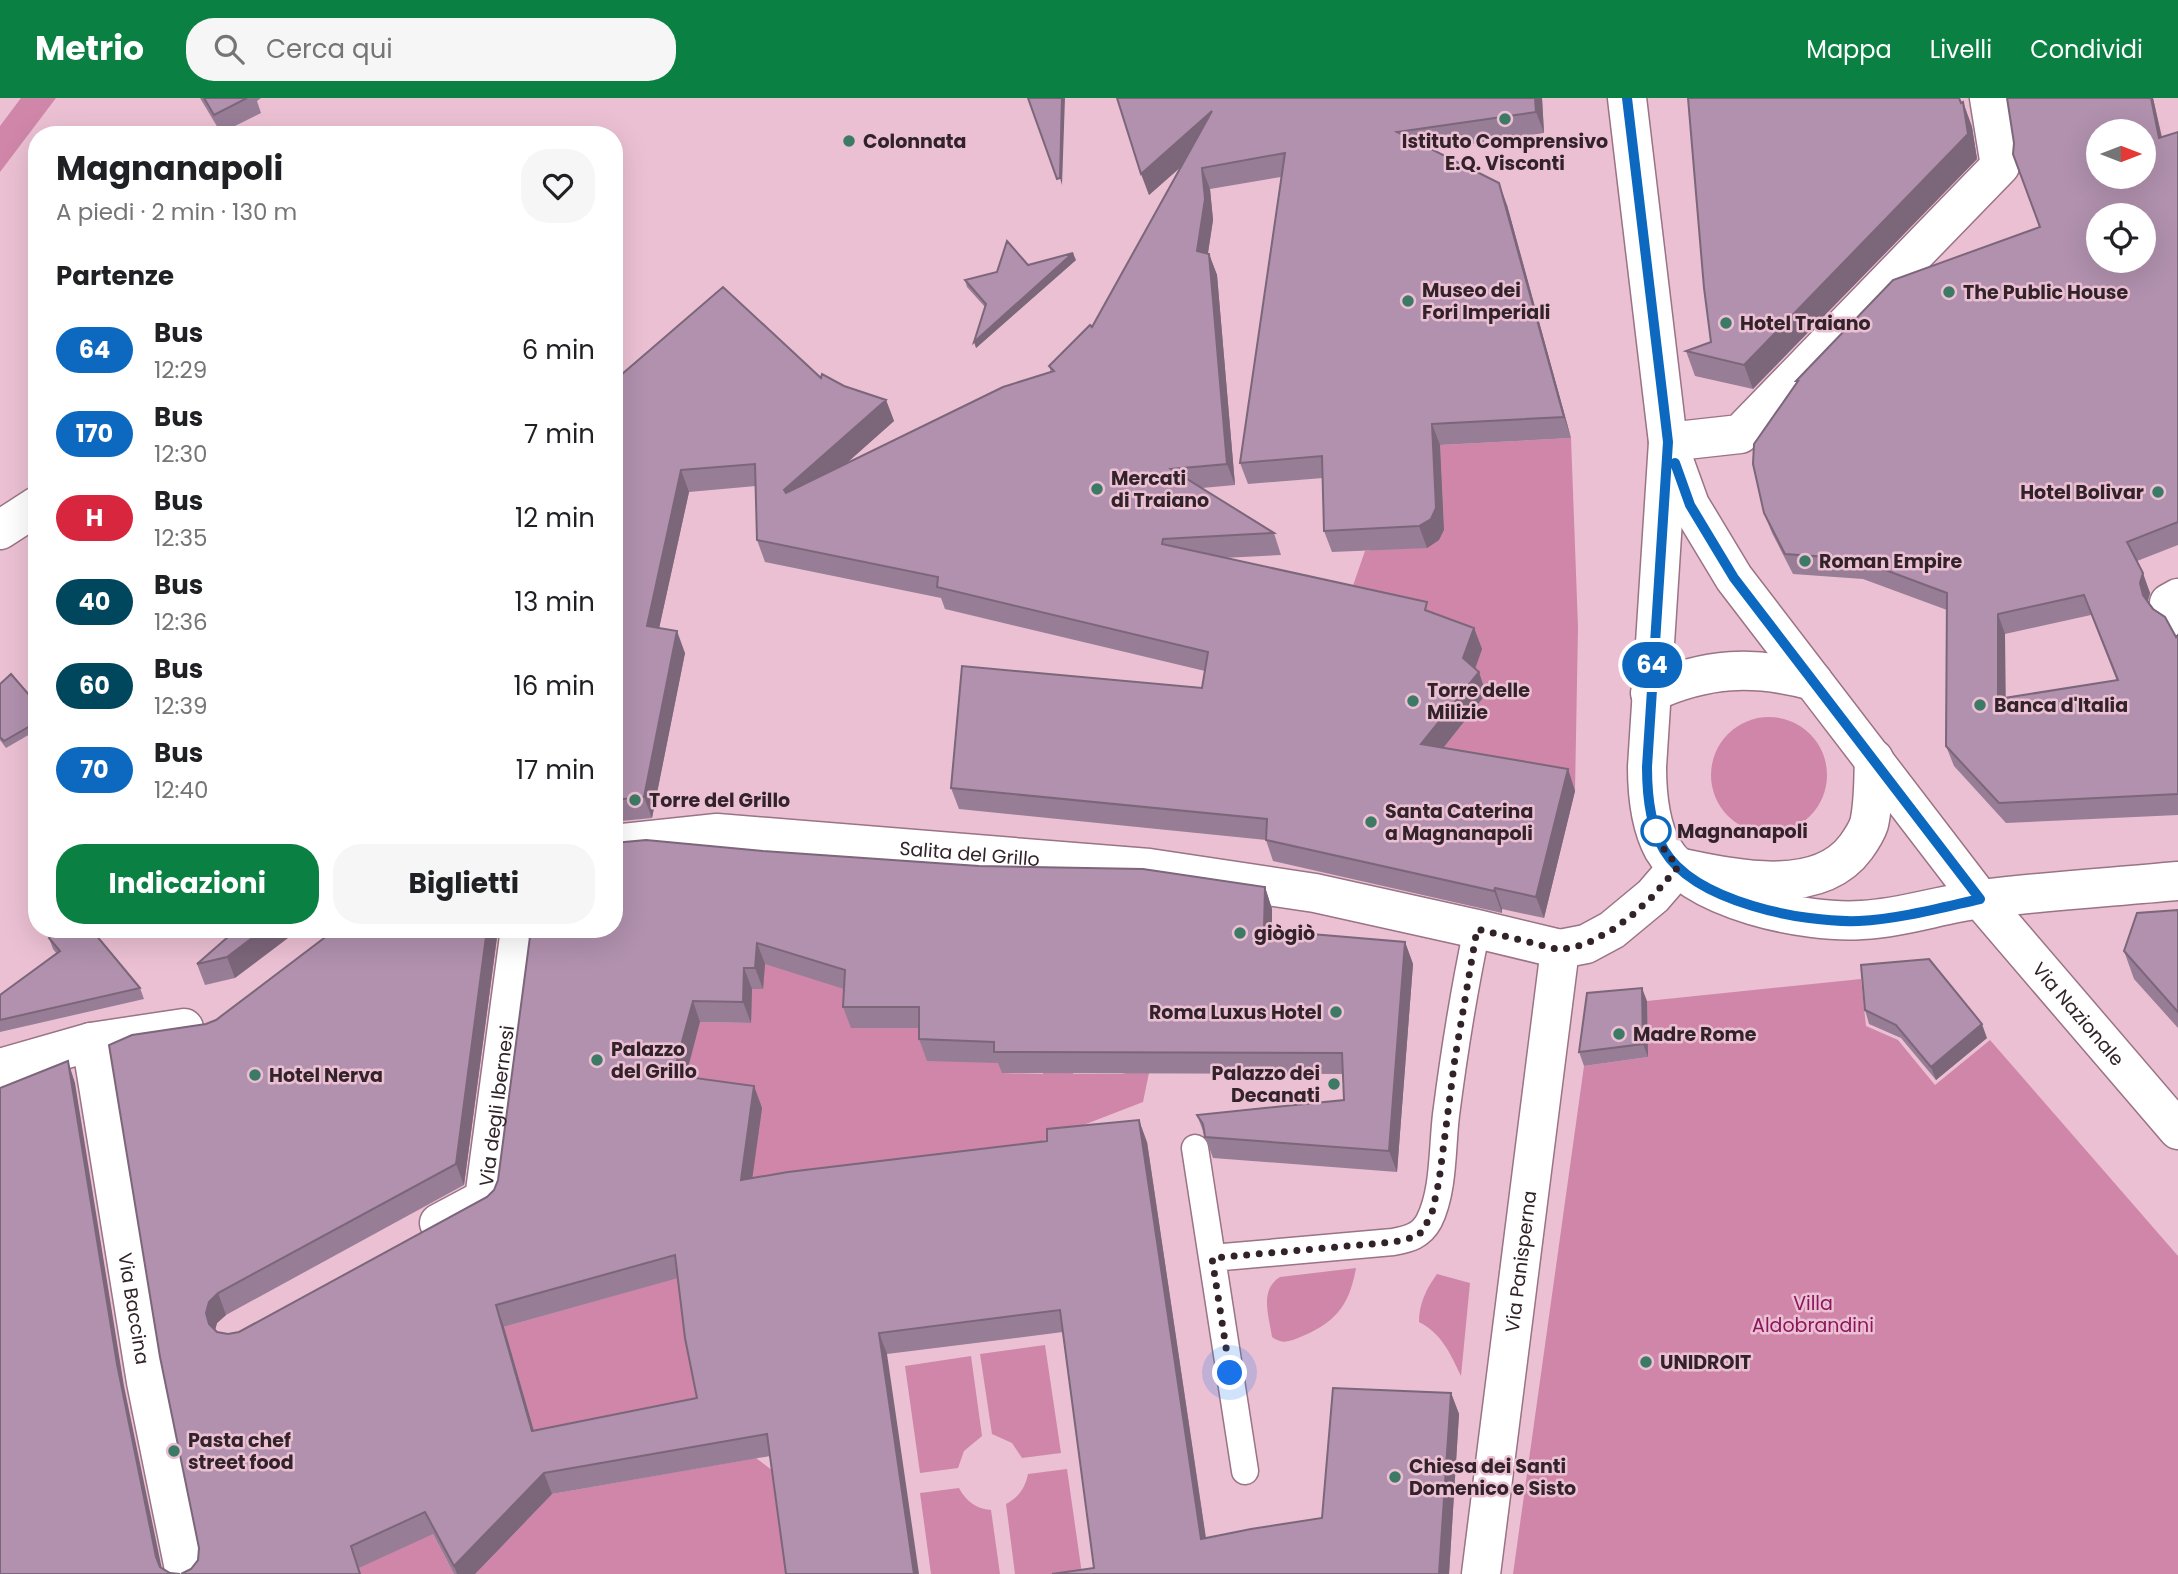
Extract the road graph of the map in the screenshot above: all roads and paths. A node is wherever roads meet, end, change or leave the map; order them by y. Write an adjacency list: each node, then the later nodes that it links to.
1 (1627, 98): 3 (street)
2 (1989, 98): 3 (street)
3 (1668, 442): 8 (street); 9 (street)
4 (28, 512): 5 (street)
5 (0, 530)
6 (2178, 598): 7 (street)
7 (2178, 616)
8 (1813, 681): 9 (street); 10 (street)
9 (1650, 693): 12 (street)
10 (1874, 759): 12 (street); 14 (street, Via Nazionale)
11 (623, 843): 15 (street, Salita del Grillo)
12 (1678, 867): 14 (street); 17 (street)
13 (2178, 881): 14 (street)
14 (1980, 899): 21 (street, Via Nazionale)
15 (1477, 929): 17 (street, Salita del Grillo); 24 (lane)
16 (520, 938): 23 (street, Via degli Ibernesi)
17 (1560, 950): 27 (street, Via Panisperna)
18 (221, 1016): 19 (street)
19 (90, 1042): 20 (street); 26 (street, Via Baccina)
20 (0, 1068)
21 (2178, 1130)
22 (1195, 1148): 24 (lane)
23 (413, 1237)
24 (1212, 1258): 25 (lane)
25 (1245, 1471)
26 (185, 1574)
27 (1481, 1574)

